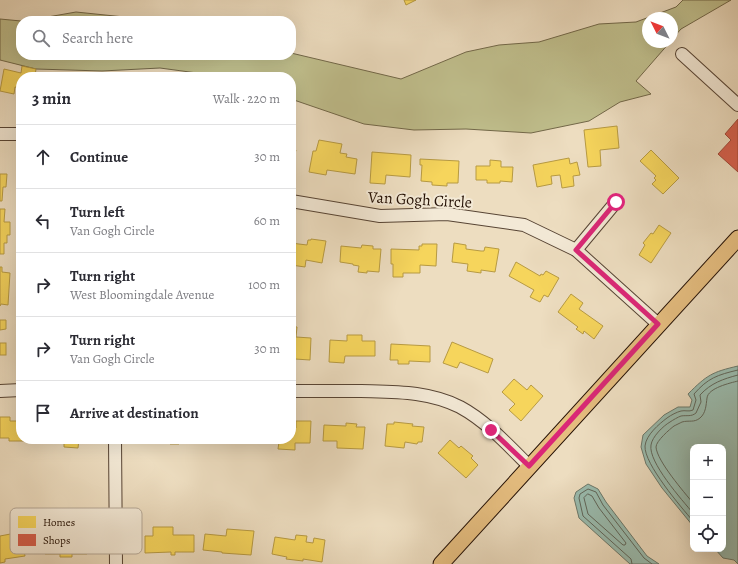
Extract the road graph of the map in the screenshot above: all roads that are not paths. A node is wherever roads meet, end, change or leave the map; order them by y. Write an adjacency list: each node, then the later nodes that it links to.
1 (682, 54): 2 (street)
2 (738, 105)
3 (0, 134): 4 (street)
4 (16, 134)
5 (296, 202): 8 (street, Van Gogh Circle)
6 (616, 202): 8 (street)
7 (738, 238): 9 (main road)
8 (576, 250): 9 (street, Van Gogh Circle)
9 (658, 324): 14 (main road)
10 (16, 390): 11 (street)
11 (0, 391)
12 (296, 391): 14 (street)
13 (115, 444): 15 (street)
14 (529, 466): 18 (main road)
15 (116, 508)
16 (116, 554): 17 (street)
17 (116, 564)
18 (442, 564)

